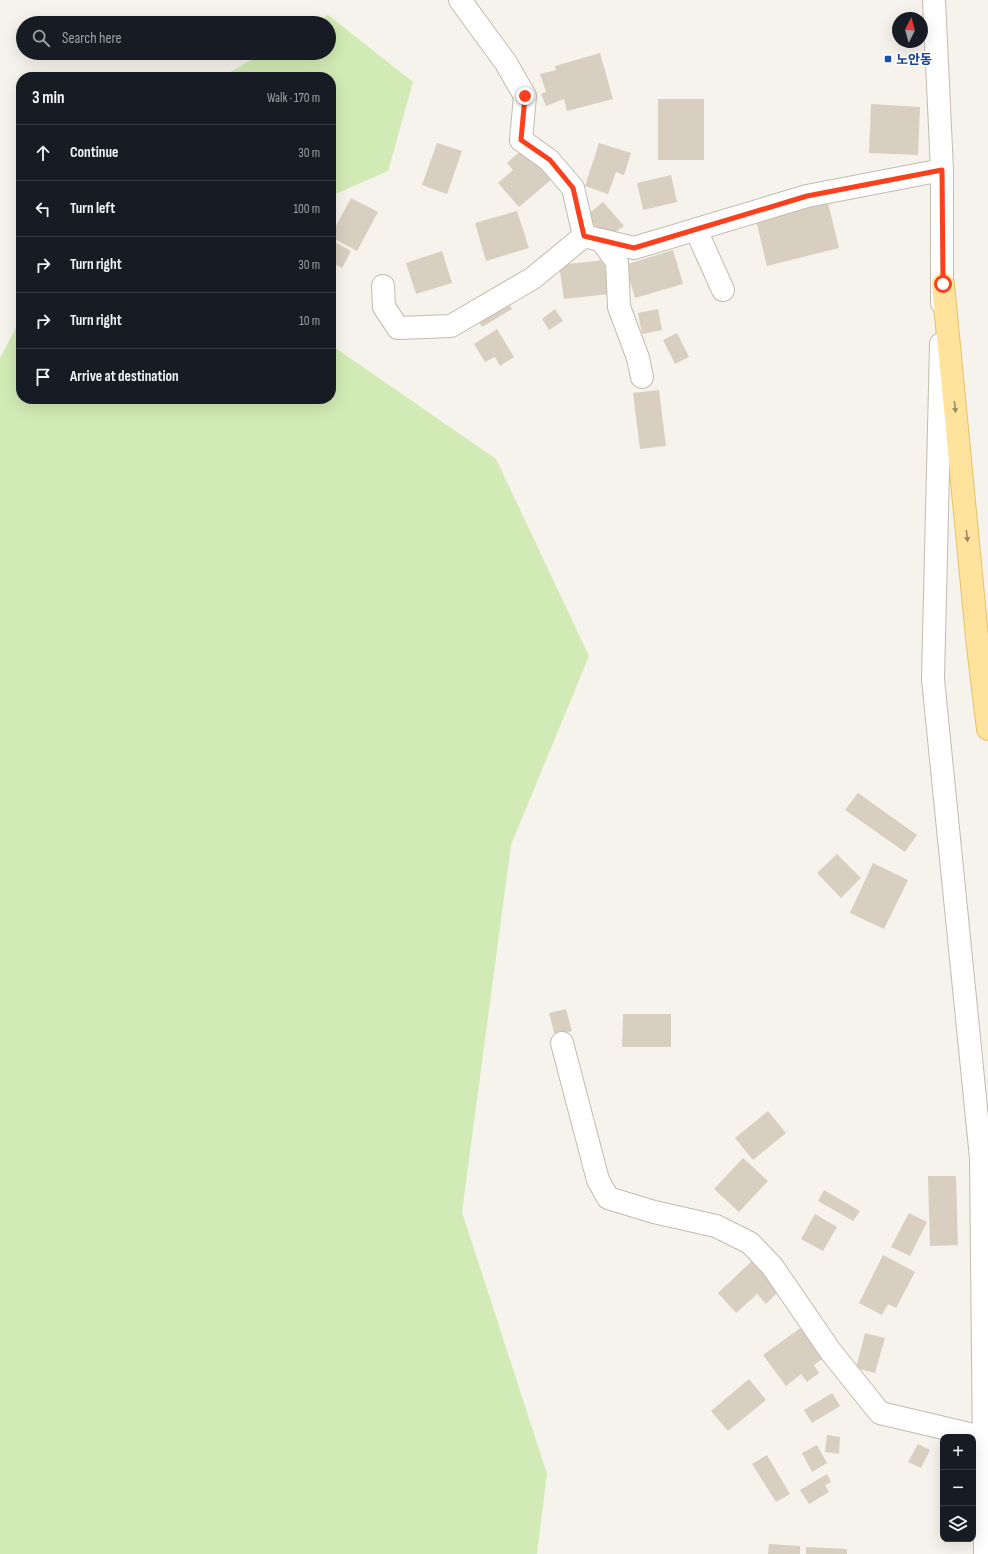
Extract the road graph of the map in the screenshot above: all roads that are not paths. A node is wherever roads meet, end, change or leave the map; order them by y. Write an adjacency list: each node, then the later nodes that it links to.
1 (460, 0): 5 (street)
2 (934, 0): 3 (street)
3 (942, 170): 4 (street); 6 (street)
4 (696, 230): 5 (street); 8 (street)
5 (593, 238): 7 (street); 9 (street)
6 (943, 284): 10 (main road, one-way to 10); 12 (street)
7 (383, 286)
8 (723, 290)
9 (642, 377)
10 (988, 729)
11 (562, 1043): 12 (street)
12 (982, 1437): 13 (street)
13 (984, 1554)

